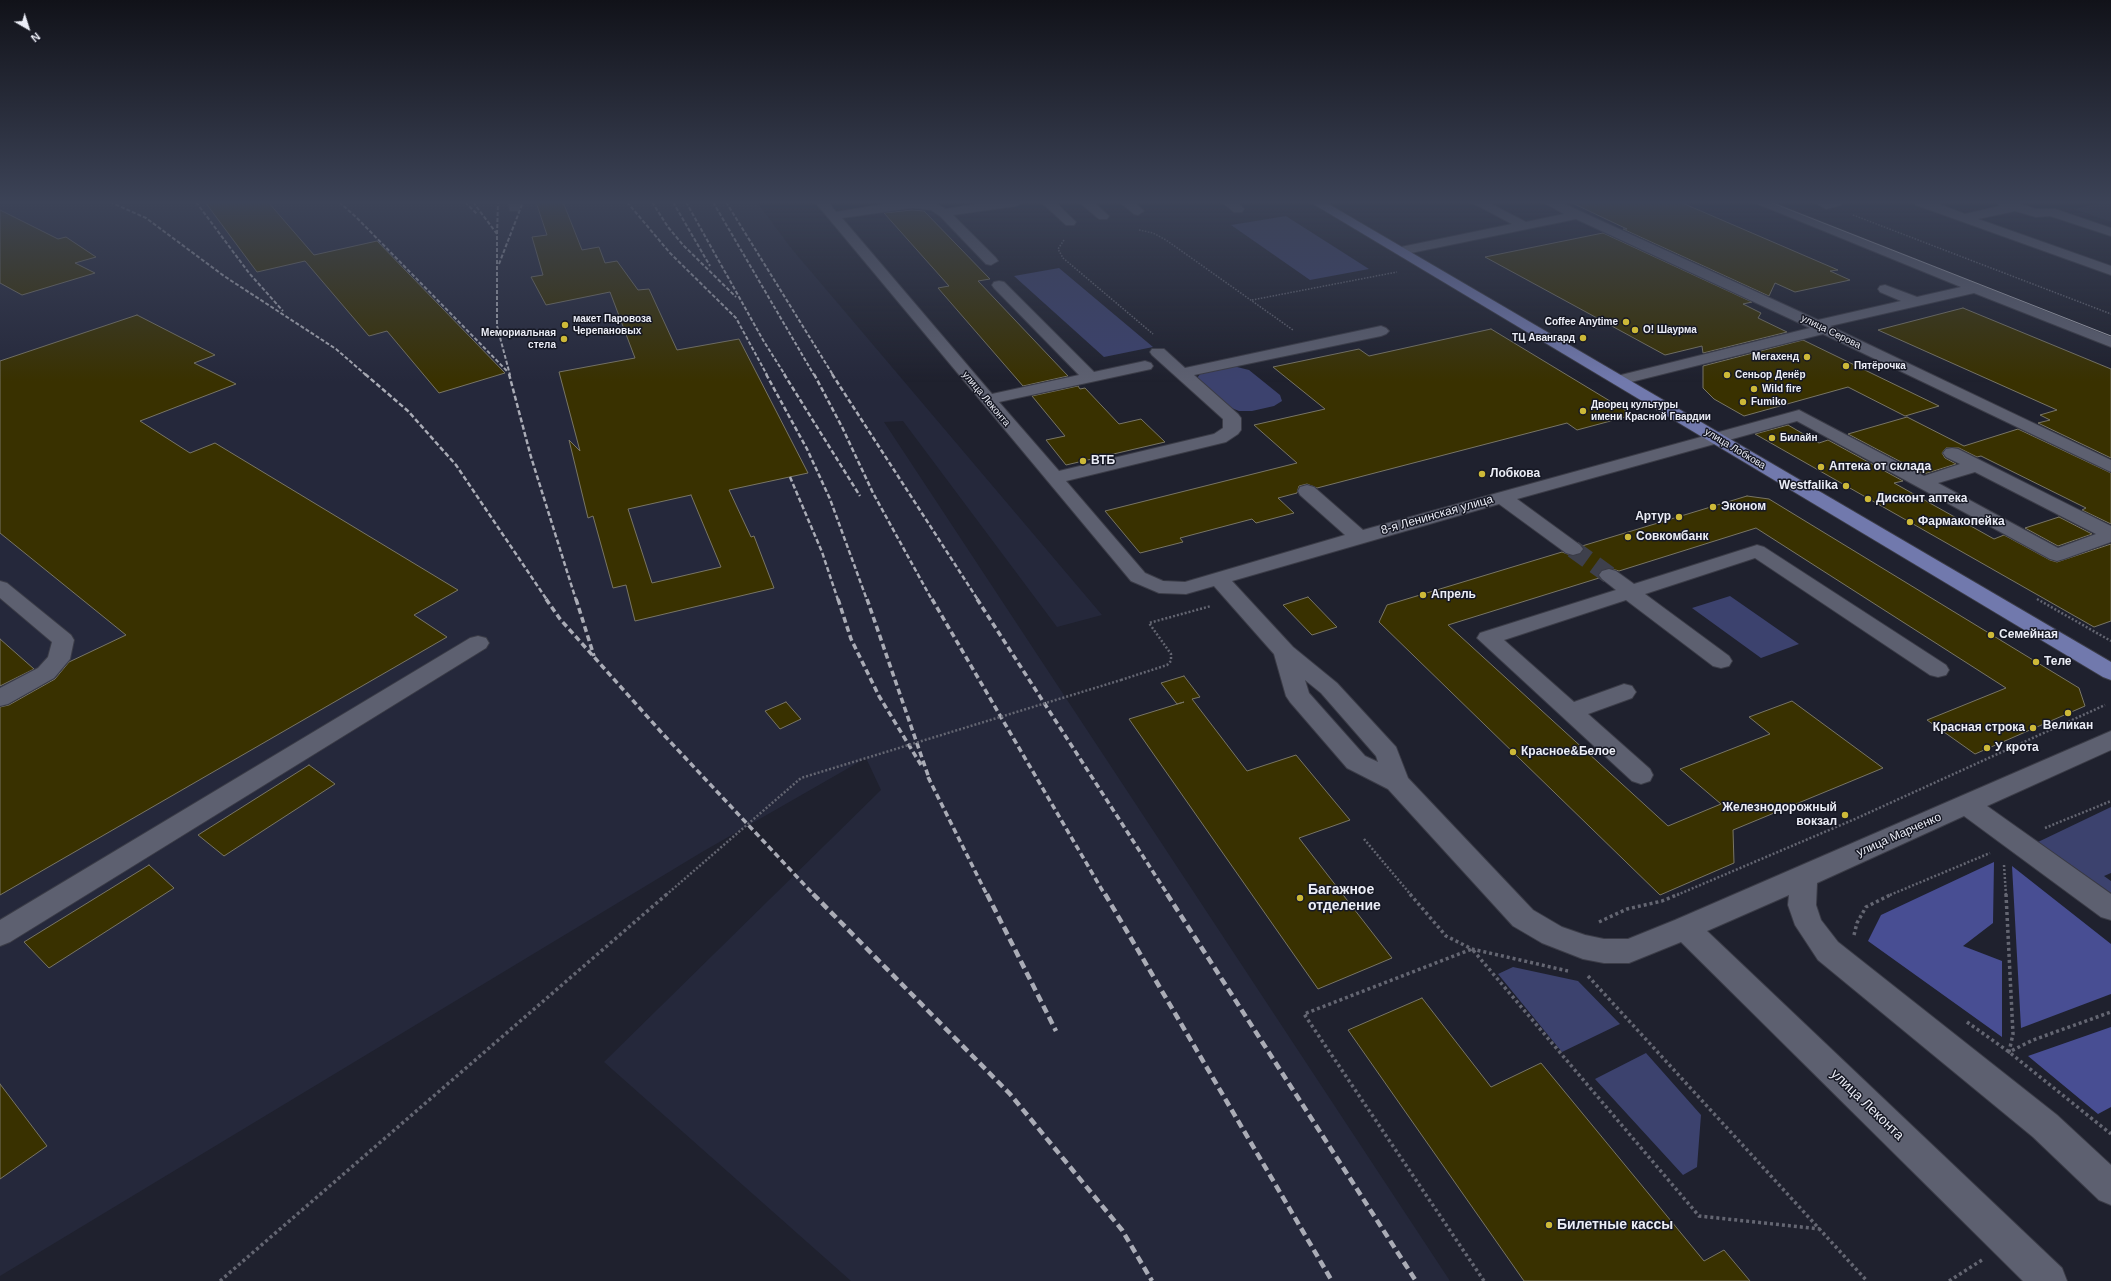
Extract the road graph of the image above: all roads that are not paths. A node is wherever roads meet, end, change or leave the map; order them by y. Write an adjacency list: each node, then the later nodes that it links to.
1 (871, 262): 19 (street, улица Леконта)
2 (1418, 262): 18 (main road, улица Лобкова)
3 (1678, 262): 11 (street, улица Серова)
4 (1910, 262): 8 (street)
5 (2085, 262): 6 (street)
6 (2111, 271)
7 (999, 285): 17 (street)
8 (1976, 288): 10 (street); 13 (street)
9 (1885, 289): 10 (street)
10 (1916, 302): 11 (street)
11 (1820, 327): 18 (street); 23 (street, улица Серова)
12 (1381, 331): 16 (street)
13 (2111, 342)
14 (1158, 352): 16 (street)
15 (1145, 366): 17 (street)
16 (1183, 373): 24 (street)
17 (1091, 378): 19 (street)
18 (1618, 380): 20 (main road, улица Лобкова)
19 (987, 400): 24 (street, улица Леконта)
20 (1716, 437): 25 (street, 8-я Ленинская улица); 27 (street, 8-я Ленинская улица); 39 (main road, улица Лобкова)
21 (1952, 453): 22 (street)
22 (1977, 465): 25 (street); 28 (street)
23 (2111, 467)
24 (1054, 478): 34 (street, улица Леконта)
25 (1923, 482): 28 (street, 8-я Ленинская улица)
26 (1307, 491): 29 (street)
27 (1502, 497): 29 (street, 8-я Ленинская улица); 30 (street)
28 (2111, 535)
29 (1359, 537): 32 (street, 8-я Ленинская улица)
30 (1573, 549)
31 (1609, 575): 35 (street)
32 (1218, 578): 34 (street, 8-я Ленинская улица); 48 (street, улица Марченко)
33 (0, 586): 41 (street)
34 (1159, 587)
35 (1631, 592): 37 (street); 38 (street); 42 (street)
36 (478, 643): 49 (street)
37 (1721, 661)
38 (1938, 670)
39 (2111, 672)
40 (1624, 692): 42 (street)
41 (0, 698)
42 (1570, 712): 44 (street)
43 (2111, 740): 45 (street, улица Марченко)
44 (1641, 775)
45 (1966, 804): 46 (street, улица Марченко); 47 (street)
46 (1804, 877): 48 (street, улица Марченко); 50 (street)
47 (2111, 909)
48 (1685, 928): 51 (street, улица Леконта)
49 (0, 934)
50 (2111, 1188)
51 (2049, 1281)

